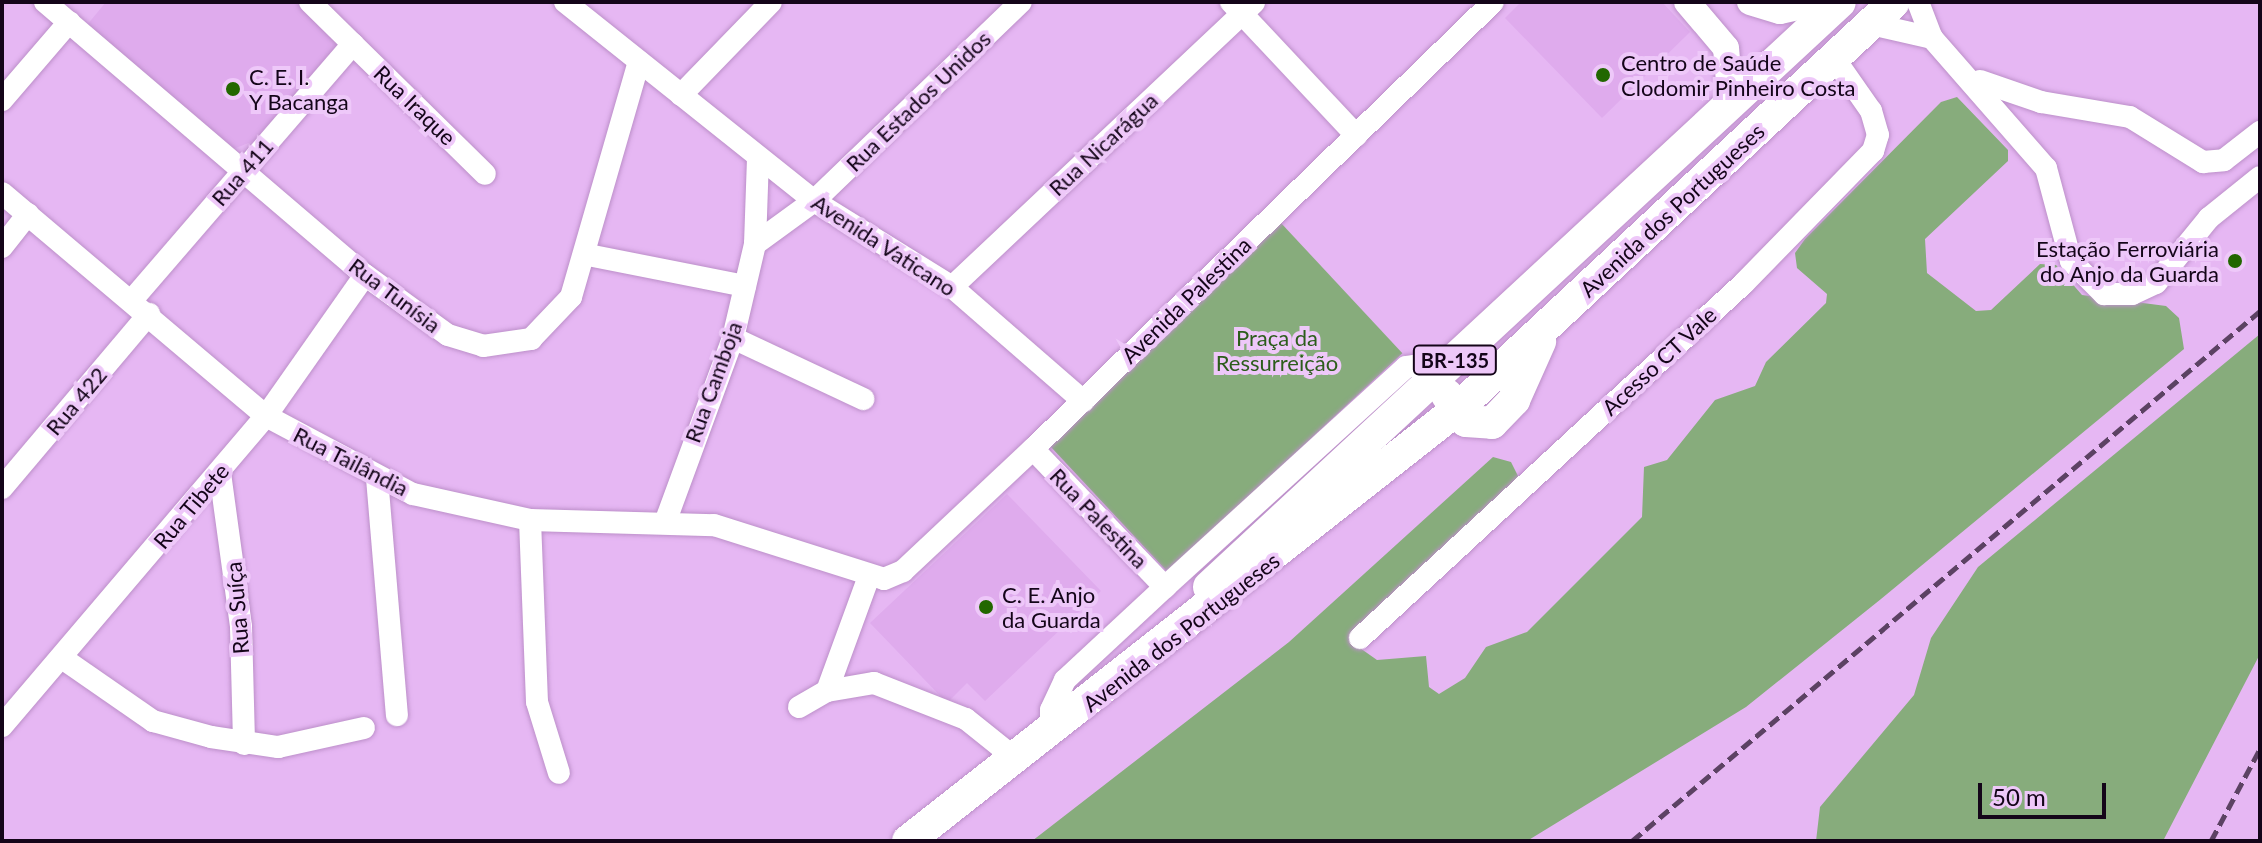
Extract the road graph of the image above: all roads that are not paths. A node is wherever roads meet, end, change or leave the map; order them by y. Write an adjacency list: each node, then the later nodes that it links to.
1 (45, 2): 14 (street, Rua Tunísia)
2 (310, 2): 16 (street, Rua Iraque)
3 (565, 2): 18 (street, Avenida Vaticano)
4 (771, 2): 20 (street)
5 (1021, 2): 32 (street, Rua Estados Unidos)
6 (1493, 2): 25 (street, Avenida Palestina)
7 (1687, 2): 23 (main road)
8 (1750, 2): 9 (main road)
9 (1820, 2)
10 (1840, 2): 23 (highway, Avenida dos Portugueses / BR-135)
11 (1918, 2): 15 (street)
12 (1242, 6): 25 (street); 40 (street, Rua Nicarágua)
13 (1883, 13): 15 (street); 17 (highway, Avenida dos Portugueses)
14 (69, 22): 21 (street); 28 (street, Rua Tunísia)
15 (1932, 38): 19 (street)
16 (353, 44): 28 (street, Rua 411); 29 (street, Rua Iraque)
17 (1834, 58): 46 (highway, Avenida dos Portugueses); 56 (street, Acesso CT Vale)
18 (639, 62): 20 (street, Avenida Vaticano); 36 (street, Rua Tunísia)
19 (1975, 79): 22 (street); 26 (street)
20 (681, 95): 27 (street, Avenida Vaticano)
21 (2, 100)
22 (2041, 102): 24 (street); 26 (street)
23 (1731, 104): 37 (highway, Avenida dos Portugueses / BR-135)
24 (2260, 132)
25 (1356, 135): 45 (street, Avenida Palestina)
26 (2023, 135): 30 (street)
27 (758, 159): 32 (street, Avenida Vaticano); 34 (street, Rua Camboja)
28 (243, 170): 38 (street, Rua Tunísia); 41 (street, Rua 411)
29 (485, 174)
30 (2260, 177)
31 (2, 193): 33 (street, Rua Tailândia)
32 (814, 201): 34 (street); 40 (street, Avenida Vaticano)
33 (28, 214): 35 (street); 41 (street, Rua Tailândia)
34 (755, 244): 39 (street, Rua Camboja)
35 (2, 247)
36 (588, 255): 38 (street, Rua Tunísia); 39 (street)
37 (1553, 270): 43 (highway, Avenida dos Portugueses / BR-135); 46 (highway)
38 (365, 275): 47 (street, Rua Tibete)
39 (745, 286): 42 (street, Rua Camboja)
40 (952, 287): 45 (street, Avenida Vaticano)
41 (141, 307): 47 (street, Rua Tailândia); 51 (street, Rua 422)
42 (733, 338): 44 (street); 53 (street, Rua Camboja)
43 (1456, 359): 55 (street); 61 (highway, Avenida dos Portugueses / BR-135)
44 (863, 399)
45 (1083, 401): 48 (street, Avenida Palestina)
46 (1454, 412): 61 (highway, Avenida dos Portugueses / BR-135)
47 (266, 416): 49 (street, Rua Tibete); 50 (street, Rua Tailândia)
48 (1033, 449): 54 (street, Avenida Palestina); 55 (street, Rua Palestina)
49 (220, 473): 57 (street, Rua Tibete); 64 (street, Rua Suíça)
50 (377, 478): 52 (street, Rua Tailândia); 60 (street)
51 (2, 488)
52 (530, 520): 53 (street, Rua Tailândia); 66 (street)
53 (666, 520): 54 (street, Rua Tailândia)
54 (868, 579): 58 (street)
55 (1165, 587): 61 (street)
56 (1360, 638)
57 (62, 658): 62 (street, Rua Tibete); 64 (street)
58 (827, 691): 59 (street); 65 (street)
59 (799, 707)
60 (397, 715)
61 (1060, 725): 65 (highway, BR-135)
62 (2, 726)
63 (364, 728): 64 (street)
64 (244, 744)
65 (1016, 759): 67 (highway, BR-135)
66 (559, 773)
67 (908, 841)

